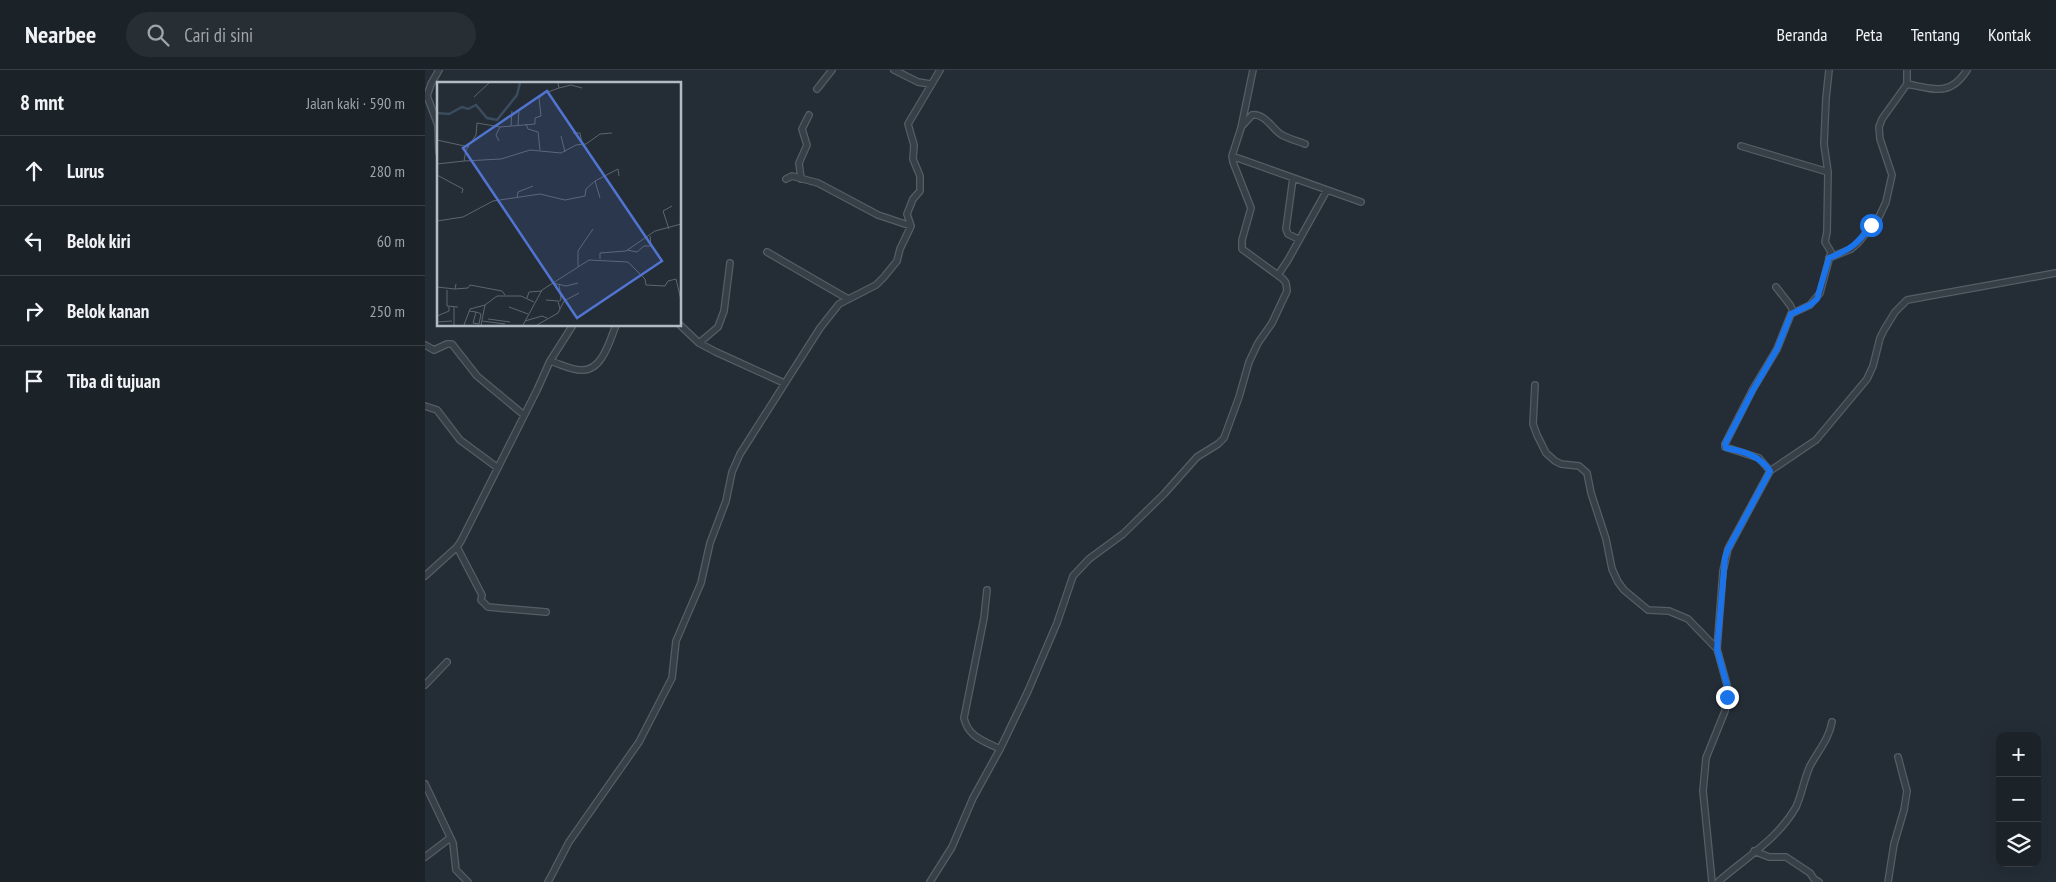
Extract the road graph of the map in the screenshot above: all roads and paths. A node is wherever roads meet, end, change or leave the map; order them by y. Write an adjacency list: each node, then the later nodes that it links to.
1 (439, 70): 13 (street)
2 (832, 70): 11 (street)
3 (894, 70): 9 (street)
4 (940, 70): 9 (street)
5 (1253, 70): 14 (street)
6 (1829, 70): 18 (street)
7 (1907, 70): 10 (street)
8 (1967, 70): 10 (street)
9 (930, 84): 24 (street)
10 (1907, 84): 27 (street)
11 (817, 89)
12 (809, 114): 21 (street)
13 (437, 122)
14 (1241, 128): 15 (street); 17 (street)
15 (1305, 144)
16 (1741, 146): 18 (street)
17 (1232, 156): 19 (street); 30 (street)
18 (1828, 172): 27 (street)
19 (1293, 178): 22 (street); 25 (street)
20 (786, 179): 21 (street)
21 (801, 179): 24 (street)
22 (1327, 190): 23 (street); 25 (street)
23 (1361, 202)
24 (911, 226): 32 (street)
25 (1299, 239): 30 (street)
26 (767, 252): 32 (street)
27 (1829, 258): 33 (street)
28 (730, 263): 37 (street)
29 (2056, 273): 45 (street)
30 (1278, 275): 54 (street)
31 (1776, 287): 33 (street)
32 (848, 298): 40 (street)
33 (1793, 311): 45 (street)
34 (572, 326): 39 (street)
35 (616, 326): 39 (street)
36 (681, 326): 37 (street)
37 (699, 343): 40 (street)
38 (425, 345): 43 (street)
39 (550, 361): 43 (street)
40 (784, 383): 61 (street)
41 (1535, 385): 50 (street)
42 (425, 406): 44 (street)
43 (524, 415): 44 (street)
44 (498, 468): 46 (street)
45 (1770, 471): 50 (street)
46 (457, 547): 47 (street); 49 (street)
47 (425, 576)
48 (987, 590): 54 (street)
49 (546, 612)
50 (1717, 649): 63 (street)
51 (447, 662): 52 (street)
52 (425, 685)
53 (1832, 722): 58 (street)
54 (1000, 749): 62 (street)
55 (1898, 757): 66 (street)
56 (425, 784): 57 (street)
57 (450, 838): 59 (street); 60 (street)
58 (1754, 851): 64 (street); 65 (street)
59 (425, 857)
60 (468, 882)
61 (548, 882)
62 (930, 882)
63 (1712, 882)
64 (1719, 882)
65 (1819, 882)
66 (1888, 882)

